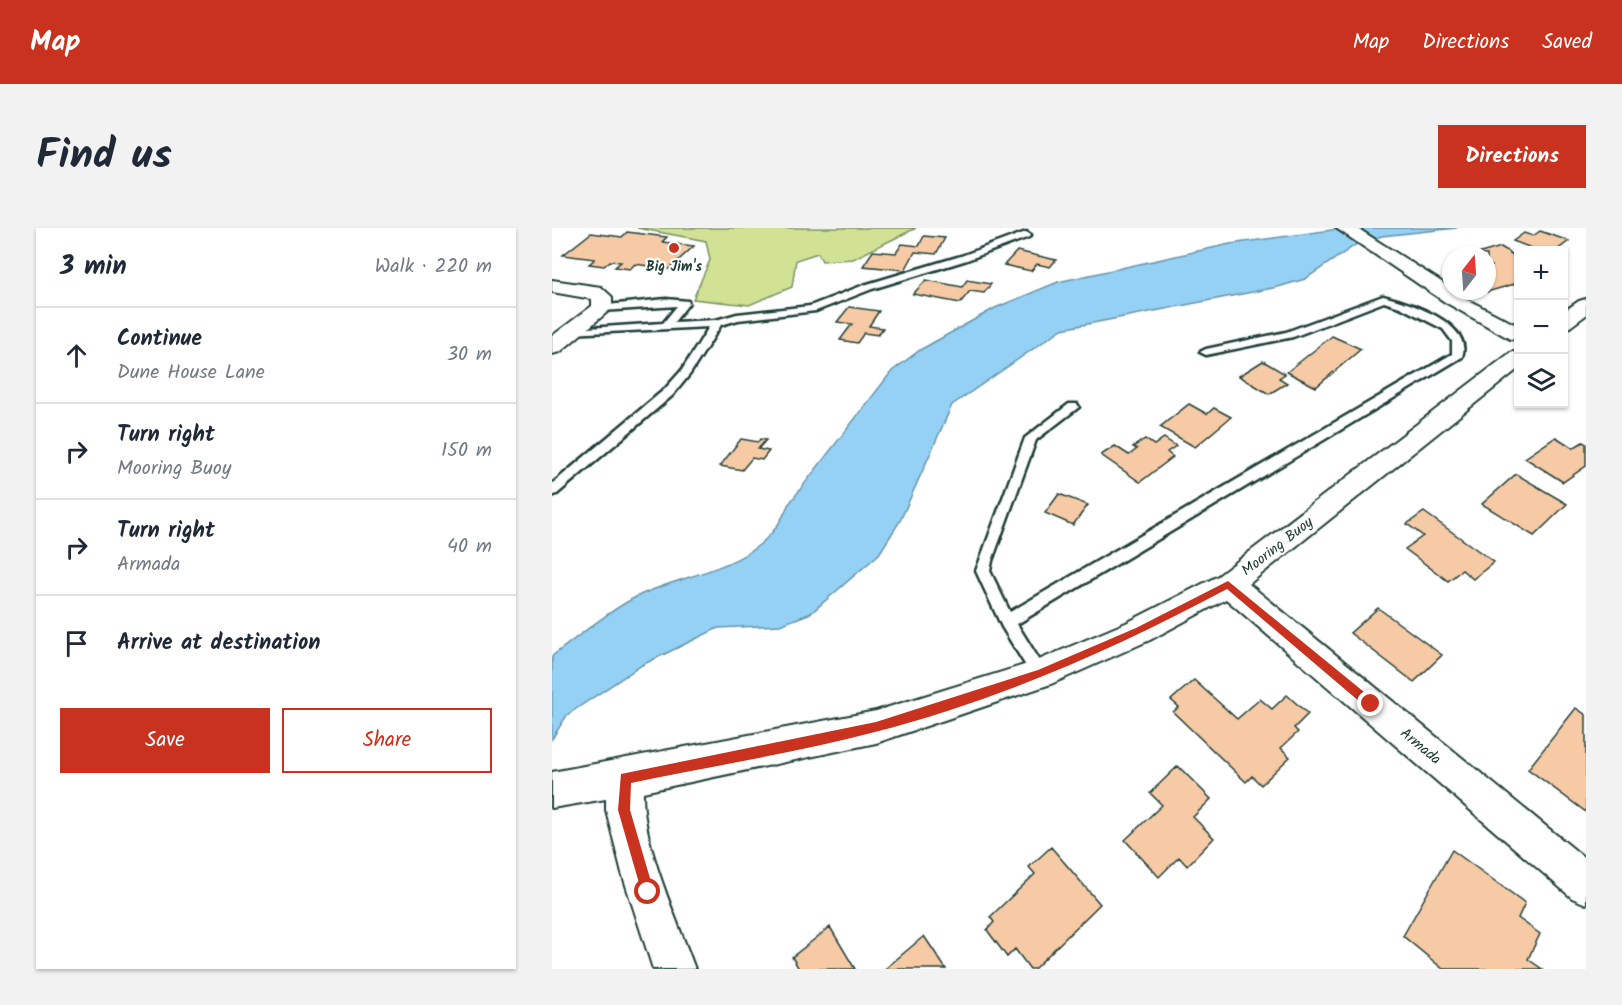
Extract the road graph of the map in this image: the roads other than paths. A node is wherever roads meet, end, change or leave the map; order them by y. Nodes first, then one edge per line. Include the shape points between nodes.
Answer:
1 (1345, 228) edge
2 (1026, 236) dead end
3 (552, 286) edge
4 (1586, 305) edge
5 (602, 308) junction
6 (1568, 319) edge
7 (717, 323) junction
8 (666, 326) junction
9 (573, 332) junction
10 (1514, 332) edge
11 (552, 347) edge
12 (1206, 352) dead end
13 (1514, 361) edge
14 (1072, 407) dead end
15 (552, 491) edge
16 (1228, 584) junction
17 (1007, 622) junction
18 (1040, 674) junction
19 (625, 778) junction
20 (552, 790) edge
21 (1586, 884) edge
22 (674, 969) edge

1 - 10 street via 1452,298
2 - 7 lane via 812,309 737,317
3 - 5 street via 594,291 602,297
4 - 6 street
5 - 8 lane via 684,303
5 - 9 street
7 - 8 lane
7 - 15 lane via 669,392
8 - 9 lane
9 - 11 street
12 - 17 lane via 1289,335 1383,299 1447,327 1457,341 1458,355
13 - 16 street, Mooring Buoy
14 - 17 lane via 1031,438 985,561 983,571
16 - 18 street, Mooring Buoy via 1139,631
16 - 21 street, Armada
17 - 18 lane
18 - 19 street, Mooring Buoy via 876,727
19 - 20 street, Mooring Buoy
19 - 22 street via 624,810

